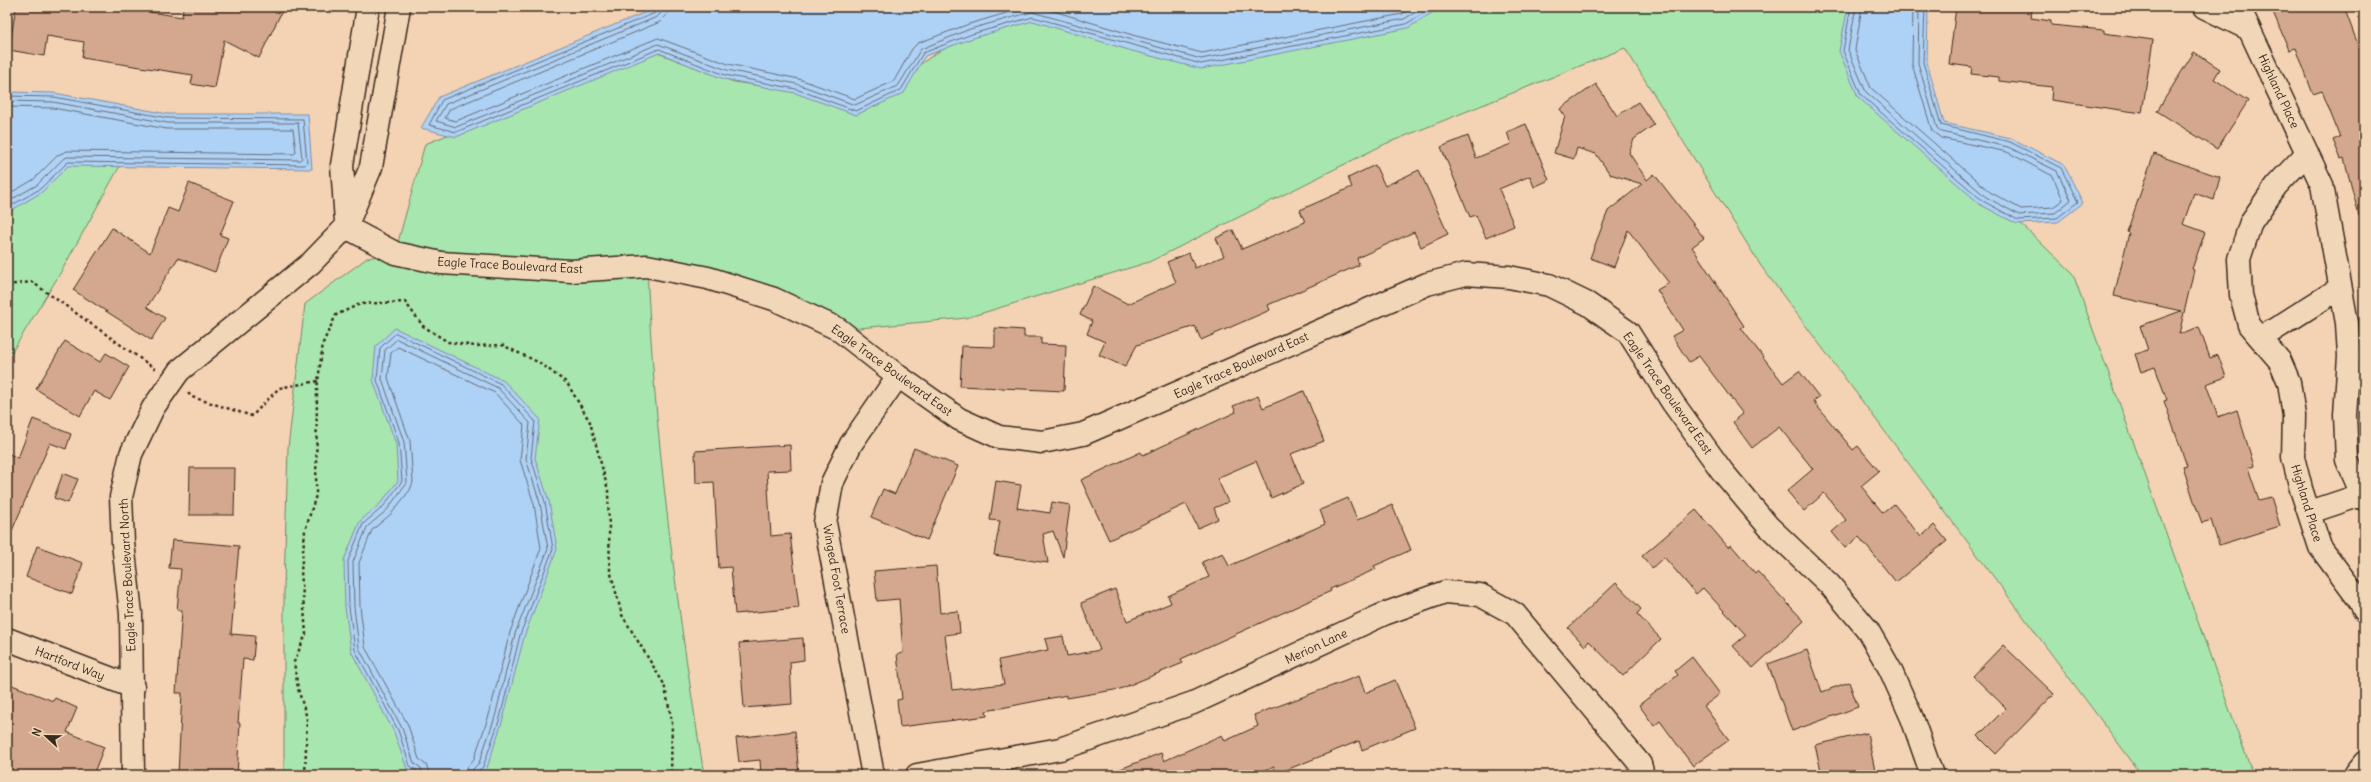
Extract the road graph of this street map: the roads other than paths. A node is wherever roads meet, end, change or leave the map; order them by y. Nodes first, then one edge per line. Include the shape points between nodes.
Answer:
1 (368, 7) edge
2 (399, 7) edge
3 (2204, 7) edge
4 (2239, 7) edge
5 (2249, 29) junction
6 (2307, 154) junction
7 (346, 227) junction
8 (2340, 288) junction
9 (2261, 338) junction
10 (898, 376) junction
11 (2363, 497) edge
12 (2310, 512) junction
13 (2364, 610) edge
14 (7, 639) edge
15 (133, 686) junction
16 (133, 775) edge
17 (873, 775) edge
18 (917, 775) edge
19 (1643, 775) edge
20 (1932, 775) edge

1 - 7 street via 342,165
2 - 7 street, Eagle Trace Boulevard North via 371,167
3 - 5 street
4 - 5 street, Highland Place
5 - 6 street, Highland Place
6 - 8 street, Highland Place via 2322,185
6 - 9 street, Highland Place via 2276,186 2251,222 2239,259 2242,295 2249,325
7 - 10 street, Eagle Trace Boulevard East via 395,253 441,263 571,271 647,266 708,278 774,299 838,329
7 - 15 street, Eagle Trace Boulevard North via 310,263 179,371 153,408 131,454 122,497 123,543 131,614
8 - 9 street
8 - 11 street, Highland Place via 2347,323 2349,356 2345,415 2347,460
9 - 12 street, Highland Place via 2280,360 2289,382 2294,416 2294,457 2301,489
10 - 17 street, Winged Foot Terrace via 851,444 832,482 825,523
10 - 20 street, Eagle Trace Boulevard East via 959,419 1000,437 1042,442 1083,434 1427,284 1466,274 1509,277 1549,285 1588,304 1628,332 1673,403 1722,471 1768,526 1830,584 1867,629 1890,669 1912,718
11 - 12 street
12 - 13 street, Highland Place via 2320,547
14 - 15 street, Hartford Way
15 - 16 street, Eagle Trace Boulevard North
18 - 19 street, Merion Lane via 1060,750 1193,703 1384,614 1445,592 1480,595 1515,614 1640,764

